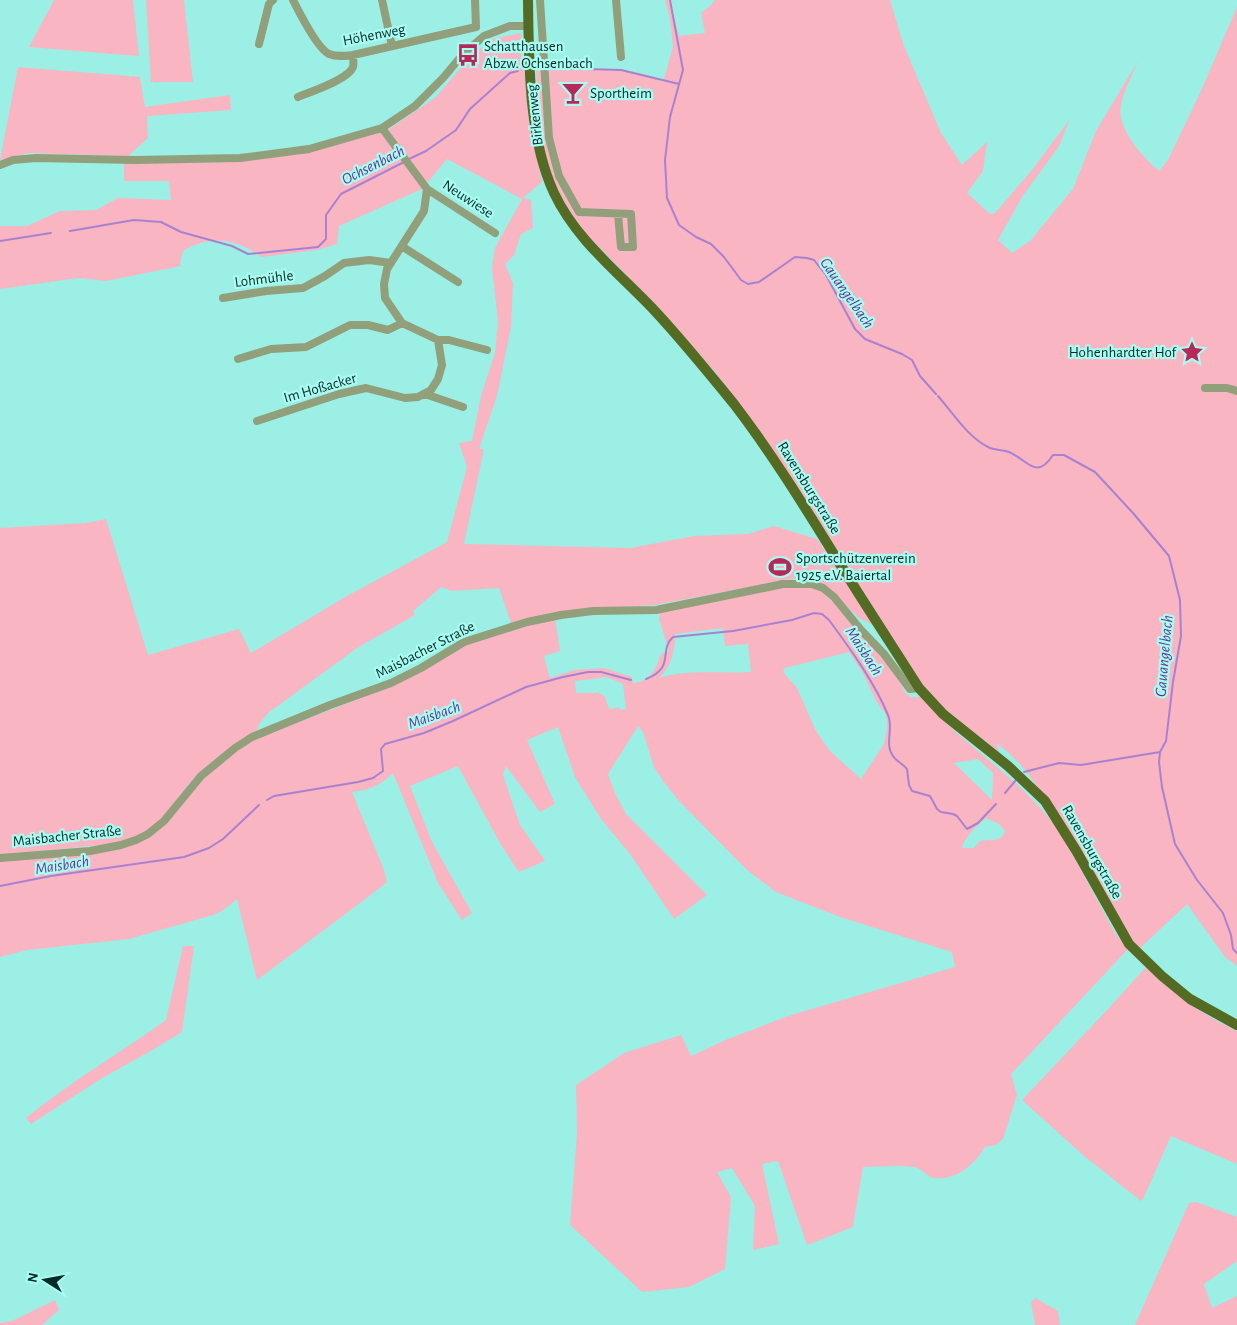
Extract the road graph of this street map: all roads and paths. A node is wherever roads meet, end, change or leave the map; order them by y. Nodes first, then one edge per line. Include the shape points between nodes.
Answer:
1 (273, 0) edge
2 (293, 0) edge
3 (382, 0) edge
4 (475, 0) edge
5 (528, 0) edge
6 (540, 0) edge
7 (616, 0) edge
8 (528, 26) junction
9 (476, 27) junction
10 (484, 36) junction
11 (259, 44) dead end
12 (392, 46) junction
13 (353, 55) junction
14 (621, 56) dead end
15 (298, 97) dead end
16 (382, 128) junction
17 (0, 165) edge
18 (427, 189) junction
19 (618, 214) dead end
20 (494, 233) dead end
21 (402, 247) junction
22 (391, 262) junction
23 (458, 282) dead end
24 (223, 298) dead end
25 (402, 323) junction
26 (438, 340) junction
27 (487, 350) dead end
28 (238, 359) dead end
29 (1204, 388) dead end
30 (1237, 391) edge
31 (425, 394) junction
32 (462, 407) dead end
33 (257, 421) dead end
34 (919, 688) junction
35 (0, 858) edge
36 (1237, 1025) edge

1 - 11 street via 269,4
2 - 13 street, Höhenweg via 326,53 340,57
3 - 12 street
4 - 9 street
5 - 8 main road
6 - 19 street, Birkenweg via 549,138 559,176 579,212
7 - 14 street
8 - 10 street via 510,26
8 - 34 main road, Ravensburgstraße via 539,150 554,192 570,221 656,312 761,440
9 - 10 street
9 - 12 street, Höhenweg
10 - 16 street via 415,106
12 - 13 street, Höhenweg
13 - 15 street via 353,66 342,78
16 - 17 street via 309,148 240,158 36,158
16 - 18 street
18 - 20 street, Neuwiese
18 - 21 street via 424,211
21 - 22 street
21 - 23 street
22 - 24 street, Lohmühle via 344,263 303,288
22 - 25 street via 384,284 385,298
25 - 26 street
25 - 28 street via 388,330 350,325 306,347 271,349
26 - 27 street
26 - 31 street via 442,365 438,379
29 - 30 street
31 - 32 street
31 - 33 street, Im Hoßacker via 405,398 366,388
34 - 35 street, Maisbacher Straße via 910,688 834,596 812,584 782,584 656,610 561,615 464,642 397,681 252,737 201,776 164,821 136,840 90,851
34 - 36 main road, Ravensburgstraße via 943,714 1008,766 1045,801 1129,944 1190,999

